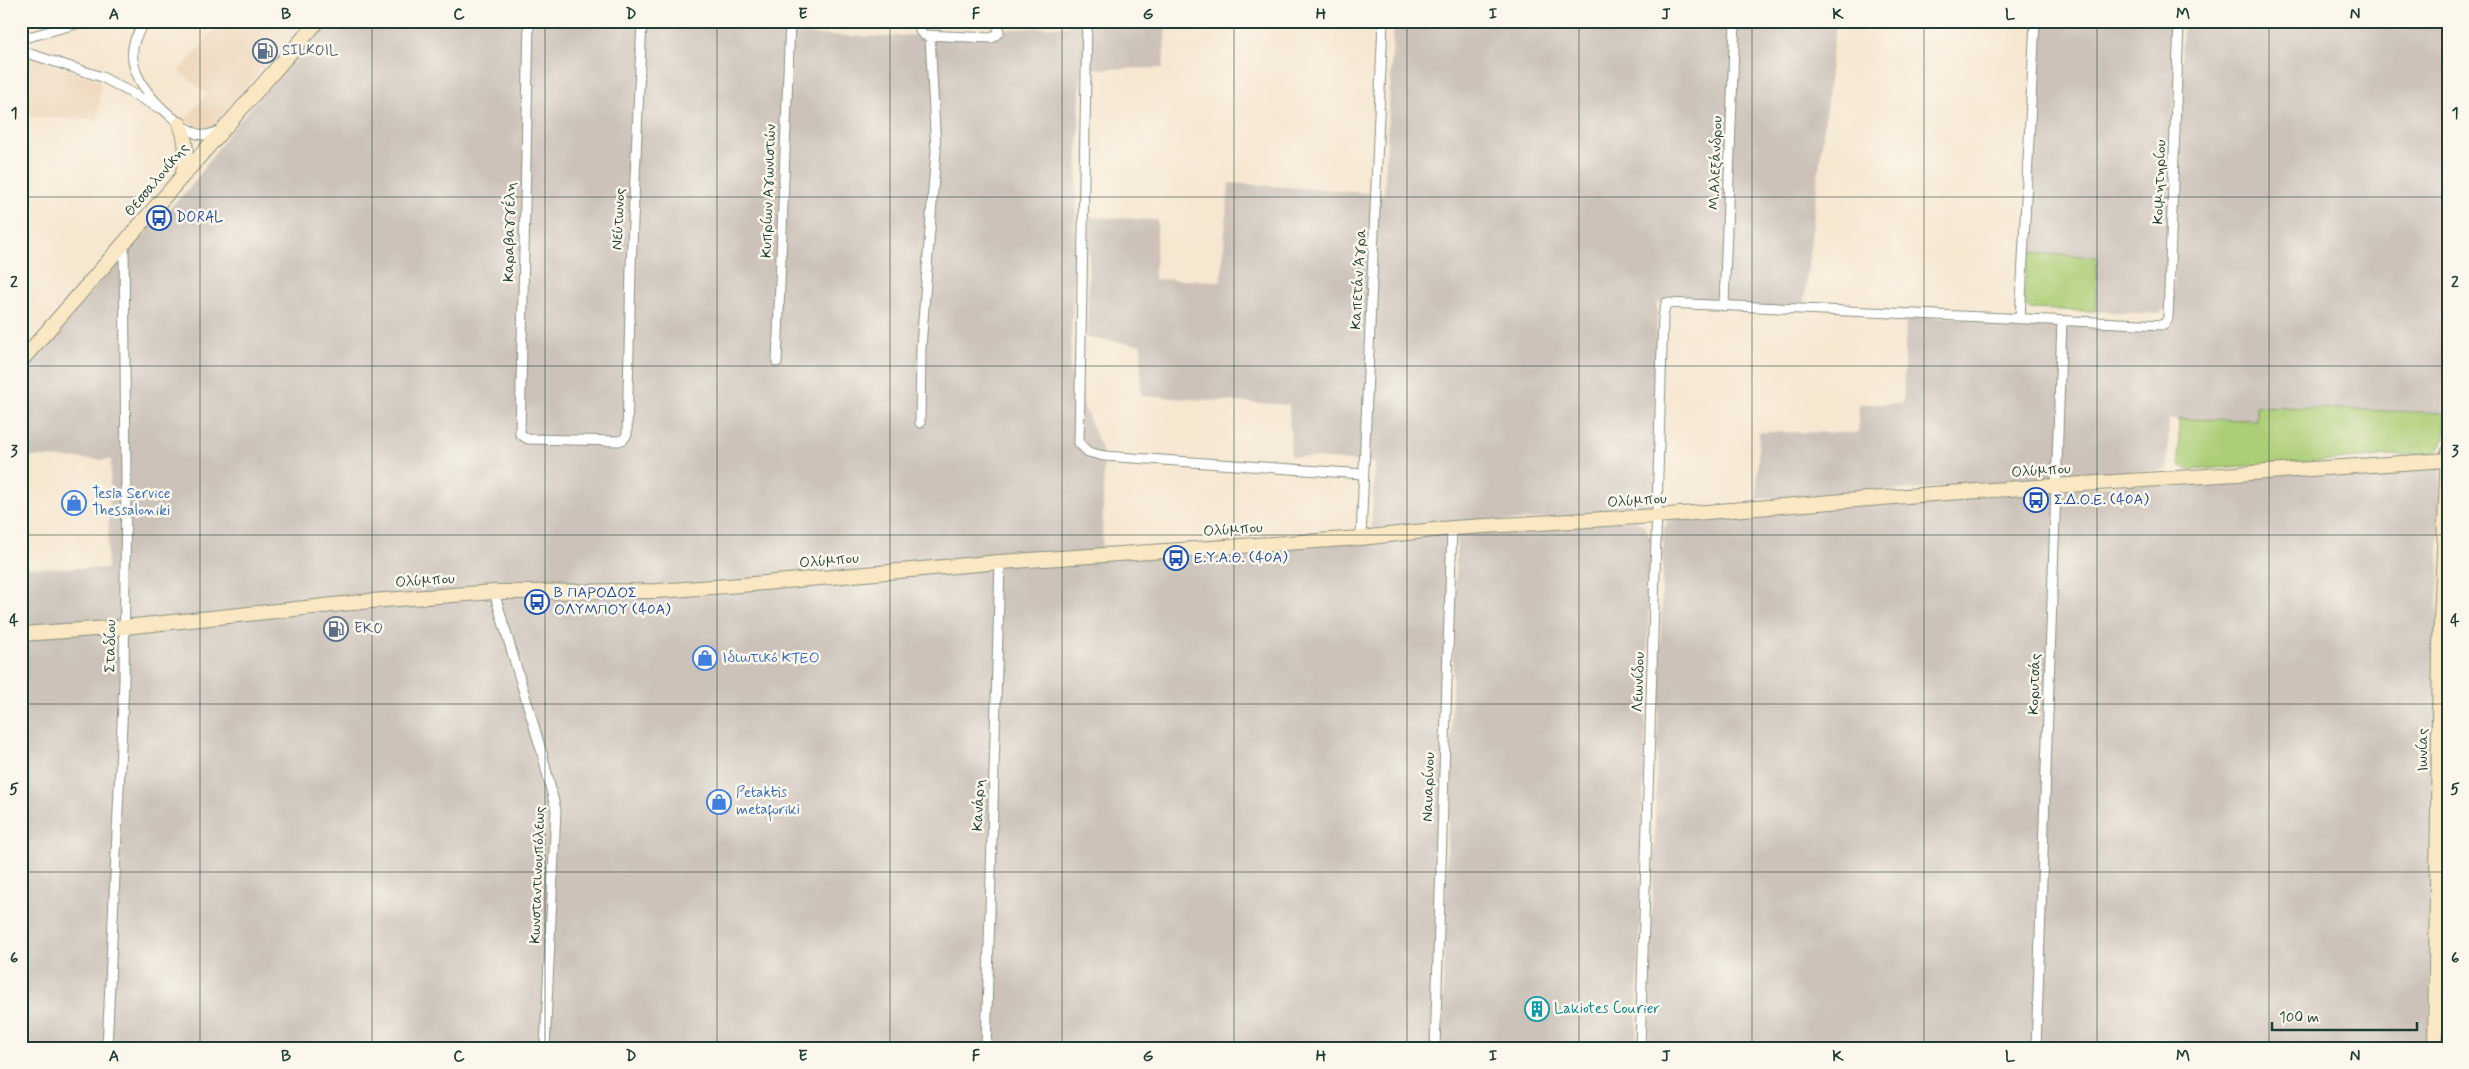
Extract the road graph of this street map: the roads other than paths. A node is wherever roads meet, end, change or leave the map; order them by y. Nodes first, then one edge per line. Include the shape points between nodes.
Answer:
1 (87, 21) edge
2 (147, 21) edge
3 (318, 21) edge
4 (529, 21) edge
5 (642, 21) edge
6 (790, 21) edge
7 (920, 21) edge
8 (998, 21) edge
9 (1087, 21) edge
10 (1384, 21) edge
11 (1735, 21) edge
12 (2035, 21) edge
13 (2179, 21) edge
14 (930, 35) junction
15 (21, 39) edge
16 (21, 51) edge
17 (165, 111) junction
18 (180, 124) junction
19 (221, 130) junction
20 (182, 176) junction
21 (124, 244) junction
22 (1724, 306) junction
23 (2020, 319) junction
24 (2062, 321) junction
25 (21, 361) edge
26 (776, 362) dead end
27 (920, 423) dead end
28 (528, 439) joint
29 (2448, 454) edge
30 (2448, 460) edge
31 (1363, 474) junction
32 (2055, 486) junction
33 (1656, 516) junction
34 (1452, 528) junction
35 (1361, 538) junction
36 (1000, 562) junction
37 (494, 592) junction
38 (125, 628) junction
39 (21, 634) edge
40 (107, 1048) edge
41 (545, 1048) edge
42 (986, 1048) edge
43 (1435, 1048) edge
44 (1640, 1048) edge
45 (2036, 1048) edge
46 (2435, 1048) edge

1 - 15 street
2 - 17 street via 134,44 134,66 142,86
3 - 19 street, Θεσσαλονίκης
4 - 28 street, Καραβαγγέλη via 520,431 521,436
5 - 28 street, Νεύτωνος via 626,437 622,441
6 - 26 street, Κυπρίων Αγωνιστών
7 - 14 street via 922,33
8 - 14 street via 999,32 992,38
9 - 31 street via 1078,436 1083,448 1104,456
10 - 31 street, Καπετάν Άγρα
11 - 22 street, Μ.Αλεξάνδρου
12 - 23 street
13 - 24 street, Κοιμητηρίου via 2168,318 2164,325
14 - 27 street via 936,151 921,347
16 - 17 street via 102,77
17 - 18 street
18 - 19 street via 201,135
18 - 20 street via 187,156
19 - 20 street, Θεσσαλονίκης
20 - 21 street, Θεσσαλονίκης
21 - 25 street, Θεσσαλονίκης
21 - 38 street, Σταδίου
22 - 23 street
22 - 33 street, Λεωνίδου via 1666,303
23 - 24 street
24 - 32 street, Κορυτσάς
29 - 30 street, Ιωνίας
30 - 32 street, Ολύμπου
30 - 46 street, Ιωνίας via 2440,644
31 - 35 street, Καπετάν Άγρα
32 - 33 street, Ολύμπου
32 - 45 street, Κορυτσάς
33 - 34 street, Ολύμπου
33 - 44 street, Λεωνίδου
34 - 35 street, Ολύμπου
34 - 43 street, Ναυαρίνου
35 - 36 street, Ολύμπου
36 - 37 street, Ολύμπου via 657,591
36 - 42 street, Κανάρη
37 - 38 street, Ολύμπου via 302,607
37 - 41 street, Κωνσταντινουπόλεως via 556,810
38 - 39 street, Ολύμπου
38 - 40 street, Σταδίου

